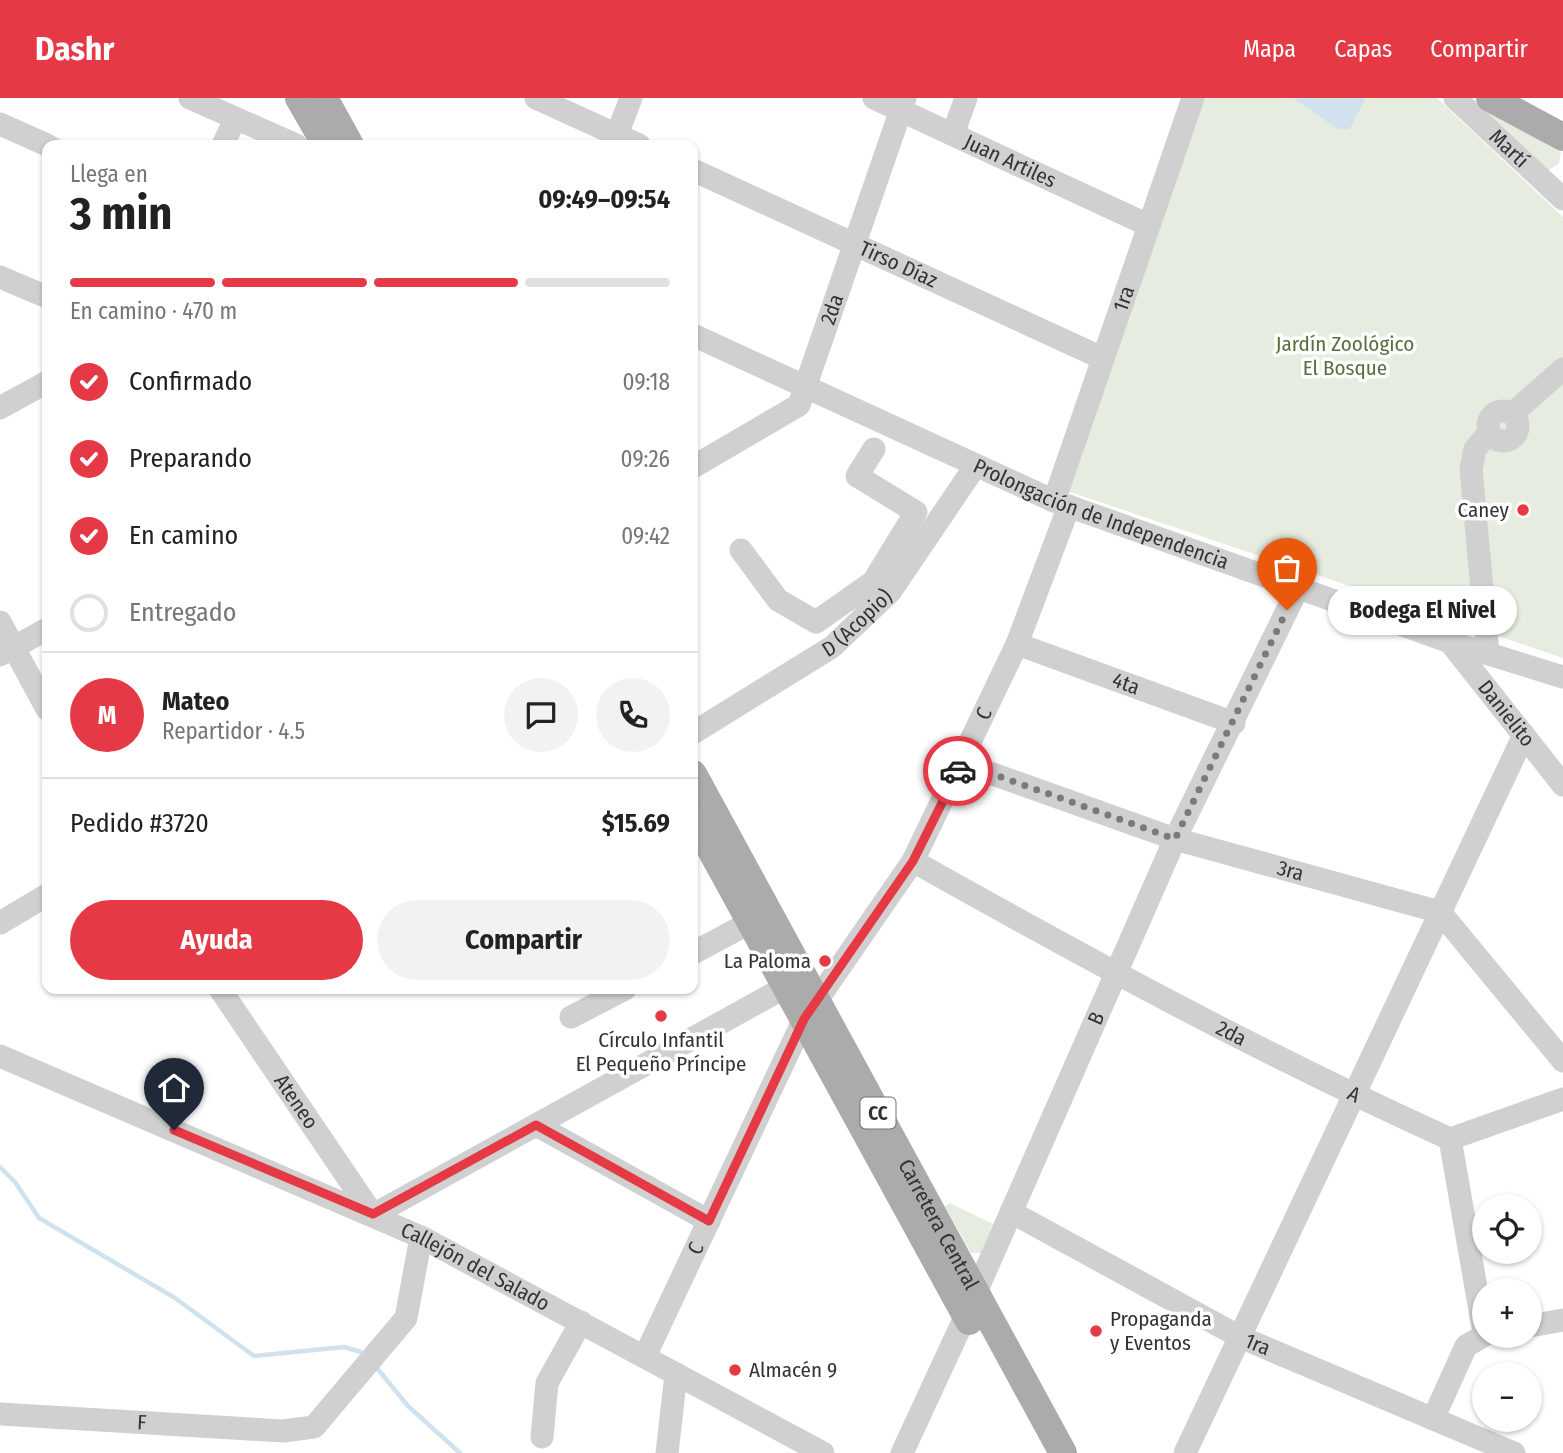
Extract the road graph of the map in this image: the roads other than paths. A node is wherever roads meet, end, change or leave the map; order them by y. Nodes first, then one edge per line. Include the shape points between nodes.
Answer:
1 (190, 98) edge
2 (536, 98) edge
3 (631, 98) edge
4 (874, 98) edge
5 (966, 98) edge
6 (1193, 98) edge
7 (1455, 98) edge
8 (1490, 98) edge
9 (1527, 98) edge
10 (315, 104) edge
11 (902, 104) edge
12 (1563, 118) edge
13 (235, 119) junction
14 (0, 124) edge
15 (953, 134) junction
16 (1563, 137) edge
17 (225, 140) edge
18 (285, 140) edge
19 (288, 140) edge
20 (325, 140) edge
21 (346, 140) edge
22 (615, 140) edge
23 (42, 143) edge
24 (698, 172) edge
25 (1563, 199) edge
26 (1147, 225) junction
27 (855, 244) junction
28 (0, 276) edge
29 (42, 296) edge
30 (698, 337) edge
31 (1102, 359) junction
32 (1563, 369) edge
33 (42, 385) edge
34 (806, 387) junction
35 (0, 408) edge
36 (874, 449) dead end
37 (698, 464) edge
38 (976, 465) junction
39 (1062, 504) junction
40 (916, 512) junction
41 (944, 512) junction
42 (741, 550) dead end
43 (1298, 588) junction
44 (0, 622) edge
45 (42, 632) edge
46 (1450, 642) junction
47 (1017, 644) junction
48 (7, 651) edge
49 (1488, 654) junction
50 (1563, 677) edge
51 (42, 702) edge
52 (1234, 723) junction
53 (698, 730) edge
54 (1524, 735) junction
55 (962, 763) junction
56 (1563, 785) edge
57 (700, 821) edge
58 (1175, 839) junction
59 (913, 861) junction
60 (42, 898) edge
61 (1440, 912) junction
62 (751, 922) junction
63 (0, 923) edge
64 (698, 950) edge
65 (1117, 975) junction
66 (223, 994) edge
67 (615, 994) edge
68 (803, 996) junction
69 (571, 1017) dead end
70 (0, 1056) edge
71 (1563, 1061) edge
72 (1354, 1095) junction
73 (1563, 1099) edge
74 (536, 1125) junction
75 (1450, 1139) junction
76 (1011, 1212) junction
77 (373, 1214) junction
78 (709, 1221) junction
79 (421, 1237) junction
80 (1474, 1278) edge
81 (971, 1304) junction
82 (1563, 1320) edge
83 (581, 1322) junction
84 (1542, 1324) edge
85 (1240, 1337) junction
86 (1472, 1342) edge
87 (645, 1356) junction
88 (676, 1374) junction
89 (0, 1414) edge
90 (1433, 1419) junction
91 (542, 1437) dead end
92 (1509, 1452) edge
93 (667, 1453) edge
94 (823, 1453) edge
95 (902, 1453) edge
96 (1042, 1453) edge
97 (1063, 1453) edge
98 (1185, 1453) edge

1 - 13 street
2 - 22 street
3 - 22 street
4 - 11 street, Juan Artiles
5 - 15 street
6 - 26 street, 1ra
7 - 25 street, Martí
8 - 16 main road
9 - 12 main road
10 - 19 street via 301,130
10 - 20 main road
10 - 21 main road
11 - 15 street, Juan Artiles
11 - 27 street, 2da
13 - 17 street
13 - 18 street
14 - 23 street
15 - 26 street, Juan Artiles
24 - 27 street, Tirso Díaz
26 - 31 street, 1ra
27 - 31 street, Tirso Díaz
27 - 34 street, 2da
28 - 29 street
30 - 34 street, Prolongación de Independencia
31 - 39 street, 1ra
32 - 49 street via 1513,414 1493,414 1489,433 1475,449 1471,470
33 - 35 street
34 - 37 street, 2da via 800,405
34 - 38 street, Prolongación de Independencia
36 - 40 street via 858,475
38 - 39 street, Prolongación de Independencia
38 - 41 street, D (Acopio)
39 - 43 street, Prolongación de Independencia
39 - 47 street, C
40 - 41 street via 940,508
40 - 42 street via 873,582 816,622 778,600
41 - 53 street, D (Acopio) via 890,592 832,648
43 - 46 street, Prolongación de Independencia
43 - 52 street, B
44 - 48 street
45 - 48 street
46 - 49 street, Prolongación de Independencia
46 - 54 street, Danielito
47 - 52 street, 4ta
47 - 55 street, C
48 - 51 street
49 - 50 street, Prolongación de Independencia
52 - 58 street, B
54 - 56 street, Danielito
54 - 61 street, A
55 - 58 street, 3ra
55 - 59 street, C
57 - 62 main road, Carretera Central / CC
57 - 68 main road, Carretera Central / CC
58 - 61 street, 3ra
58 - 65 street, B
59 - 65 street, 2da
59 - 68 street, C
60 - 63 street
61 - 71 street
61 - 72 street, A
62 - 64 street
62 - 68 main road, Carretera Central / CC
65 - 72 street, 2da
65 - 76 street, B
66 - 77 street, Ateneo
67 - 69 street
68 - 74 street
68 - 78 street, C
68 - 81 main road, Carretera Central / CC
70 - 77 street, Callejón del Salado
72 - 75 street, 2da
72 - 85 street, A
73 - 75 street
74 - 77 street
74 - 78 street
75 - 80 street
76 - 81 street, B
76 - 85 street, 1ra
77 - 79 street, Callejón del Salado
78 - 87 street, C
79 - 83 street, Callejón del Salado
79 - 89 street, F via 405,1318 314,1427 282,1431
81 - 95 street, B
81 - 96 main road, Carretera Central / CC
81 - 97 main road, Carretera Central / CC
82 - 84 street
83 - 87 street, Callejón del Salado
83 - 91 street via 547,1383
85 - 90 street, 1ra
85 - 98 street, A
86 - 90 street via 1466,1346
87 - 88 street, Callejón del Salado
88 - 93 street
88 - 94 street, Callejón del Salado
90 - 92 street, 1ra

